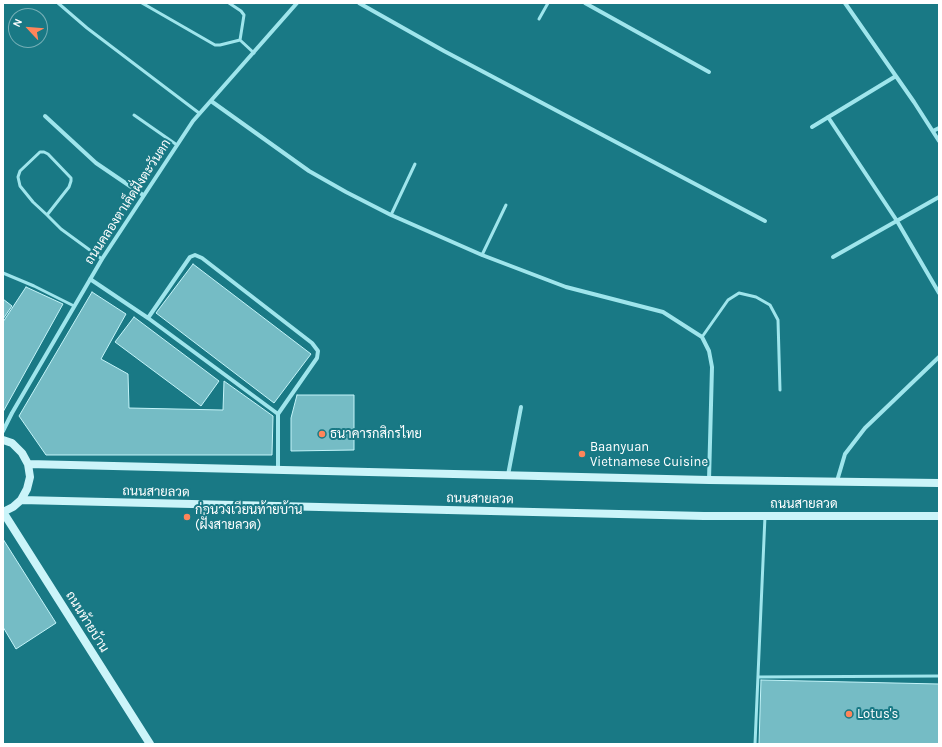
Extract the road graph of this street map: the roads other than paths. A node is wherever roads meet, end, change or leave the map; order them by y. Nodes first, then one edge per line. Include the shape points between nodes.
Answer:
1 (58, 3) edge
2 (142, 3) edge
3 (228, 3) edge
4 (297, 3) edge
5 (359, 3) edge
6 (548, 3) edge
7 (585, 3) edge
8 (845, 3) edge
9 (539, 19) dead end
10 (240, 40) junction
11 (254, 53) junction
12 (709, 72) dead end
13 (896, 76) junction
14 (211, 101) junction
15 (199, 113) junction
16 (134, 115) dead end
17 (45, 116) dead end
18 (828, 117) junction
19 (812, 128) dead end
20 (939, 128) edge
21 (933, 131) junction
22 (939, 141) edge
23 (176, 145) junction
24 (415, 164) dead end
25 (143, 195) junction
26 (939, 197) edge
27 (506, 205) dead end
28 (47, 215) junction
29 (391, 215) junction
30 (765, 221) dead end
31 (897, 221) junction
32 (482, 255) junction
33 (833, 257) dead end
34 (102, 259) junction
35 (3, 273) edge
36 (90, 279) junction
37 (939, 293) edge
38 (74, 306) junction
39 (148, 318) junction
40 (702, 336) junction
41 (939, 357) edge
42 (780, 390) dead end
43 (521, 408) dead end
44 (278, 414) junction
45 (3, 431) edge
46 (3, 440) edge
47 (28, 464) junction
48 (278, 470) junction
49 (508, 475) junction
50 (709, 480) junction
51 (837, 481) junction
52 (939, 482) edge
53 (21, 500) junction
54 (3, 512) edge
55 (765, 516) junction
56 (939, 516) edge
57 (939, 676) edge
58 (758, 678) junction
59 (150, 744) edge
60 (755, 744) edge

1 - 15 lane
2 - 10 lane via 215,45
3 - 10 lane via 244,15
4 - 11 street, ถนนคลองตาเค็ดฝั่งตะวันตก
5 - 30 street via 444,51
6 - 9 lane
7 - 12 street
8 - 13 street
10 - 11 lane
11 - 14 street, ถนนคลองตาเค็ดฝั่งตะวันตก
13 - 18 street
13 - 21 street
14 - 15 street, ถนนคลองตาเค็ดฝั่งตะวันตก
14 - 29 street via 309,171
15 - 23 street, ถนนคลองตาเค็ดฝั่งตะวันตก
16 - 23 lane
17 - 25 street via 96,163
18 - 19 street
18 - 31 street
20 - 21 street
21 - 22 street
23 - 25 street, ถนนคลองตาเค็ดฝั่งตะวันตก
24 - 29 lane
25 - 34 street, ถนนคลองตาเค็ดฝั่งตะวันตก
26 - 31 street
27 - 32 lane
28 - 28 lane via 69,187 71,178 48,154 40,152 20,171 18,177 20,186
28 - 34 lane via 61,229
29 - 32 street
31 - 33 street
31 - 37 street
32 - 40 street via 566,287 663,312
34 - 36 street, ถนนคลองตาเค็ดฝั่งตะวันตก
35 - 38 lane
36 - 38 street, ถนนคลองตาเค็ดฝั่งตะวันตก
36 - 39 street
38 - 45 street, ถนนคลองตาเค็ดฝั่งตะวันตก
39 - 44 street
39 - 44 street via 190,257 196,255 202,258 312,343 318,351 317,358
40 - 42 lane via 728,300 739,293 756,297 770,305 778,320
40 - 50 street via 709,351 712,367
41 - 51 street via 866,428 845,454
43 - 49 street
44 - 48 street
46 - 47 main road via 22,453
47 - 48 main road, ถนนสายลวด
47 - 53 main road via 30,477
48 - 49 main road, ถนนสายลวด
49 - 50 main road, ถนนสายลวด
50 - 51 main road, ถนนสายลวด
51 - 52 main road, ถนนสายลวด
53 - 54 main road
53 - 55 main road, ถนนสายลวด
54 - 59 main road, ถนนท้ายบ้าน
55 - 56 main road, ถนนสายลวด
55 - 58 lane
57 - 58 lane
58 - 60 lane

